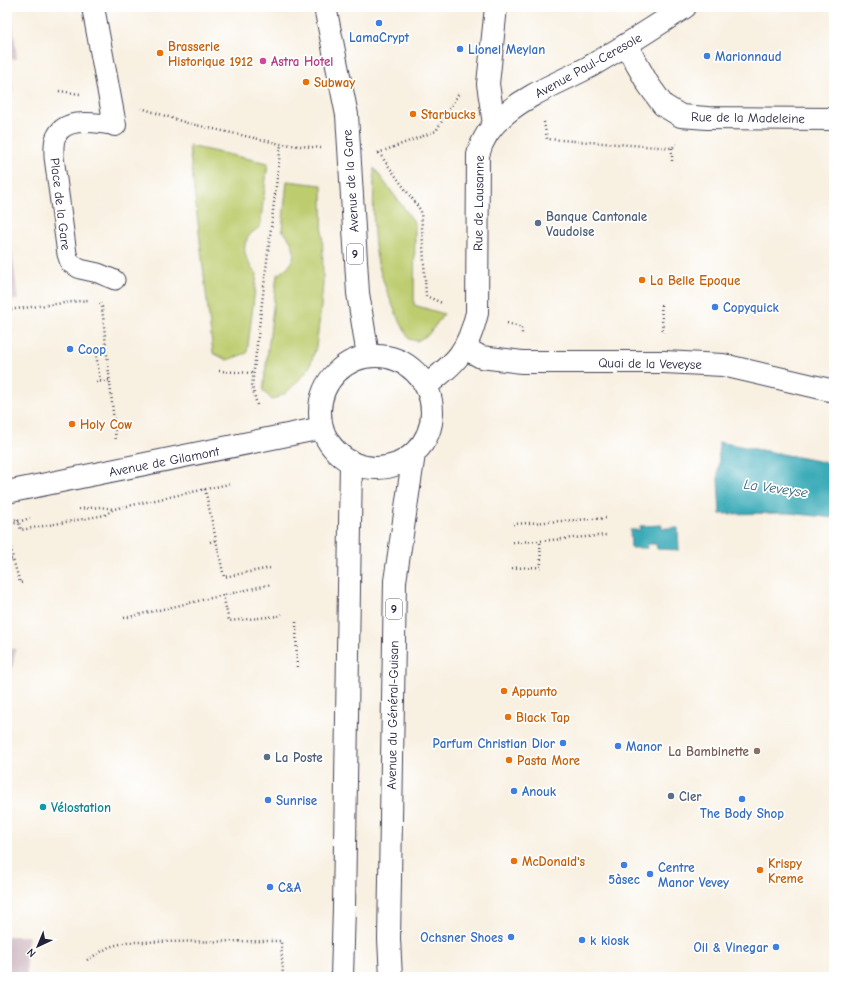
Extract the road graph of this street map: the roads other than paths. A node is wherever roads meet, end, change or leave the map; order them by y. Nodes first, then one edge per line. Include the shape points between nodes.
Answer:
1 (93, 7) edge
2 (325, 7) edge
3 (496, 7) edge
4 (685, 7) edge
5 (626, 45) junction
6 (834, 119) edge
7 (494, 124) junction
8 (115, 125) joint
9 (115, 280) dead end
10 (465, 348) junction
11 (368, 356) junction
12 (426, 386) junction
13 (834, 391) edge
14 (322, 428) junction
15 (414, 454) junction
16 (351, 462) junction
17 (7, 492) edge
18 (342, 977) edge
19 (391, 977) edge

1 - 8 main road
2 - 11 main road, Avenue de la Gare / 9 via 347,115 358,293
3 - 7 main road via 488,84
4 - 5 main road, Avenue Paul-Ceresole
5 - 6 main road, Rue de la Madeleine via 663,105 681,116
5 - 7 main road, Avenue Paul-Ceresole via 513,108
7 - 10 main road, Rue de Lausanne via 485,137 478,155 477,313
8 - 9 lane, Place de la Gare via 67,125 57,135 54,157 70,263 80,269
10 - 12 main road, Rue de Lausanne via 452,365
10 - 13 main road, Quai de la Veveyse via 481,357 522,362 664,362 723,365
11 - 12 main road via 386,356 402,362 416,372
11 - 14 main road via 353,360 339,369 328,381 319,412
12 - 15 main road via 431,400 430,429
14 - 16 main road via 328,442 338,454
14 - 17 main road, Avenue de Gilamont
15 - 16 main road via 395,466 384,468
15 - 19 main road, Avenue du Général-Guisan / 9 via 395,581 389,939
16 - 18 main road

